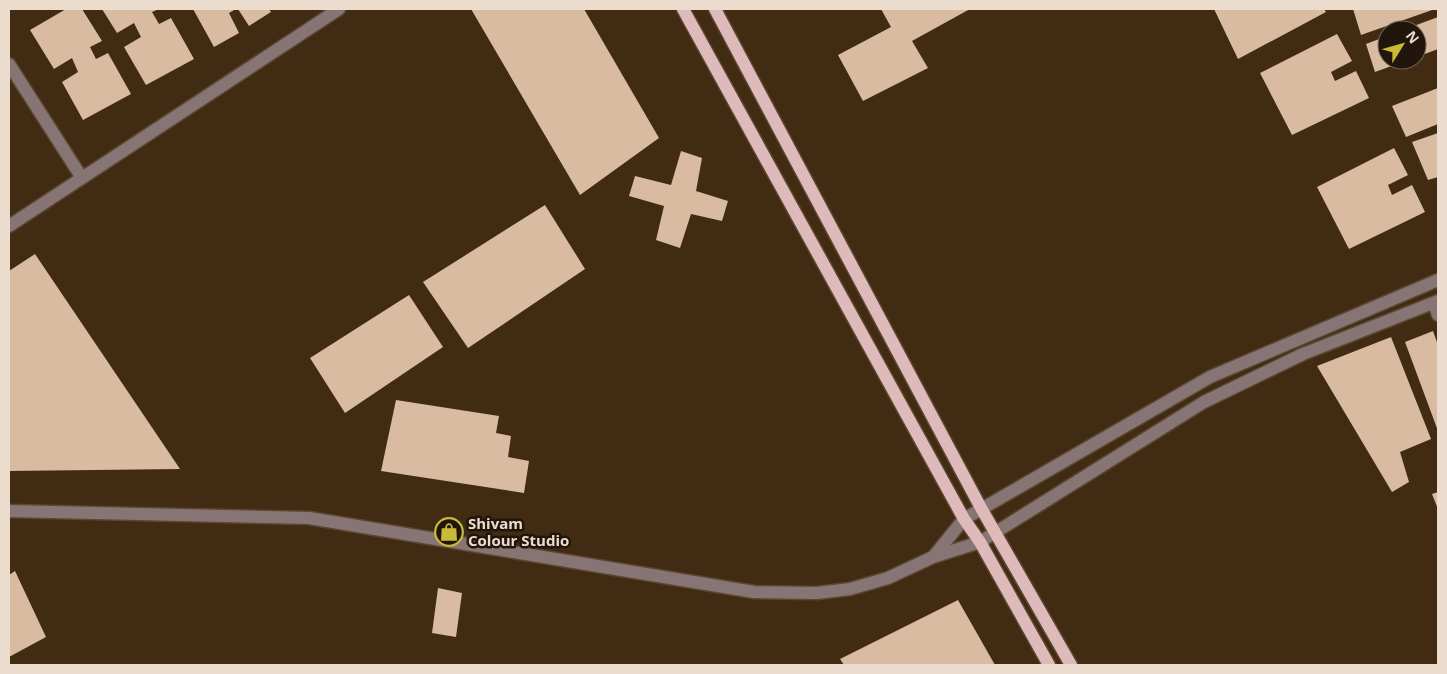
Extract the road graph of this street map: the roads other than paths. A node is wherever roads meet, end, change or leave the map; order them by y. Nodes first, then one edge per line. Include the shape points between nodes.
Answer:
1 (340, 9) edge
2 (684, 9) edge
3 (715, 9) edge
4 (9, 64) edge
5 (82, 178) junction
6 (9, 226) edge
7 (1438, 280) edge
8 (1437, 306) edge
9 (981, 508) junction
10 (9, 511) edge
11 (964, 518) junction
12 (996, 533) junction
13 (980, 542) junction
14 (933, 557) junction
15 (1049, 665) edge
16 (1071, 665) edge

1 - 5 street
2 - 11 main road
3 - 9 main road
4 - 5 street
5 - 6 street
7 - 9 street via 1210,377
8 - 12 street via 1303,354 1204,402
9 - 11 street
9 - 12 main road
10 - 14 street via 309,518 754,592 817,593 850,589 888,578
11 - 13 main road
11 - 14 street
12 - 13 street
12 - 16 main road
13 - 14 street
13 - 15 main road

